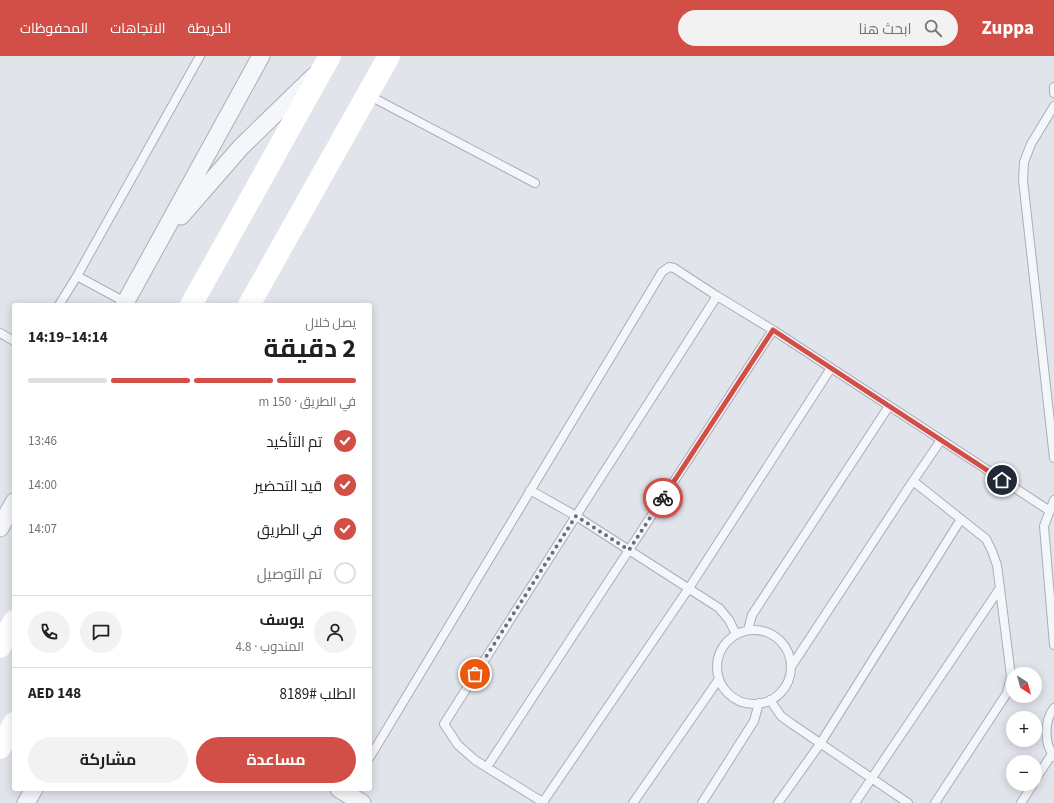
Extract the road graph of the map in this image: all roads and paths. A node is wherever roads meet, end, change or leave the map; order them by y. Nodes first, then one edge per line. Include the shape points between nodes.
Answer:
1 (200, 56) edge
2 (389, 56) edge
3 (258, 57) edge
4 (327, 61) edge
5 (1054, 87) edge
6 (1054, 93) edge
7 (367, 94) junction
8 (1054, 106) edge
9 (535, 183) dead end
10 (158, 242) junction
11 (76, 276) junction
12 (717, 296) junction
13 (59, 303) edge
14 (124, 303) edge
15 (192, 303) edge
16 (250, 303) edge
17 (773, 330) junction
18 (0, 333) edge
19 (12, 340) edge
20 (831, 368) junction
21 (889, 406) junction
22 (941, 440) junction
23 (1054, 458) edge
24 (912, 482) junction
25 (530, 490) junction
26 (1054, 500) edge
27 (12, 506) edge
28 (1050, 511) junction
29 (576, 516) junction
30 (961, 519) junction
31 (0, 528) edge
32 (629, 550) junction
33 (689, 588) junction
34 (1000, 588) junction
35 (12, 625) edge
36 (748, 630) junction
37 (736, 634) junction
38 (1054, 645) edge
39 (0, 646) edge
40 (791, 667) junction
41 (719, 679) junction
42 (770, 700) junction
43 (760, 703) junction
44 (1054, 708) edge
45 (12, 727) edge
46 (820, 744) junction
47 (0, 748) edge
48 (372, 754) edge
49 (1053, 755) edge
50 (487, 767) junction
51 (1042, 770) edge
52 (871, 778) junction
53 (33, 791) edge
54 (1029, 791) edge
55 (26, 803) edge
56 (544, 803) edge
57 (633, 803) edge
58 (702, 803) edge
59 (778, 803) edge
60 (855, 803) edge
61 (908, 803) edge
62 (935, 803) edge
63 (1021, 803) edge

1 - 11 lane
2 - 7 main road
3 - 10 street
4 - 10 street via 241,147
4 - 15 main road
5 - 6 lane
7 - 9 lane
7 - 16 main road
8 - 23 lane via 1031,144 1024,162 1023,180
10 - 14 street
11 - 13 lane
11 - 14 lane
12 - 17 lane
12 - 25 lane via 674,268 669,267 662,272
12 - 29 lane
17 - 20 lane
17 - 32 lane
18 - 19 lane
20 - 21 lane
20 - 33 lane
21 - 22 lane
21 - 36 lane via 752,615
22 - 24 lane
22 - 28 lane
24 - 30 lane
24 - 40 lane
25 - 29 lane
25 - 48 lane
26 - 28 lane
27 - 31 street
28 - 38 lane via 1044,526
29 - 32 lane
29 - 50 lane via 444,724 458,744
30 - 34 lane via 986,539 997,566
30 - 46 lane
32 - 33 lane
32 - 50 lane
33 - 37 lane via 719,608
33 - 56 lane
34 - 52 lane
34 - 62 lane via 1010,676 1007,692
35 - 39 main road
36 - 37 lane
36 - 40 lane via 761,630 773,635 789,654
37 - 41 lane via 725,642 719,654
40 - 42 lane via 782,691
41 - 43 lane via 725,690 735,699 747,703
41 - 57 lane
42 - 43 lane
42 - 46 lane via 781,716
43 - 58 lane via 754,721
44 - 49 lane via 1047,721 1046,732 1047,744
45 - 47 main road
46 - 52 lane
46 - 59 lane
49 - 51 lane
50 - 56 lane
52 - 60 lane
52 - 61 lane
53 - 55 street
54 - 63 lane

